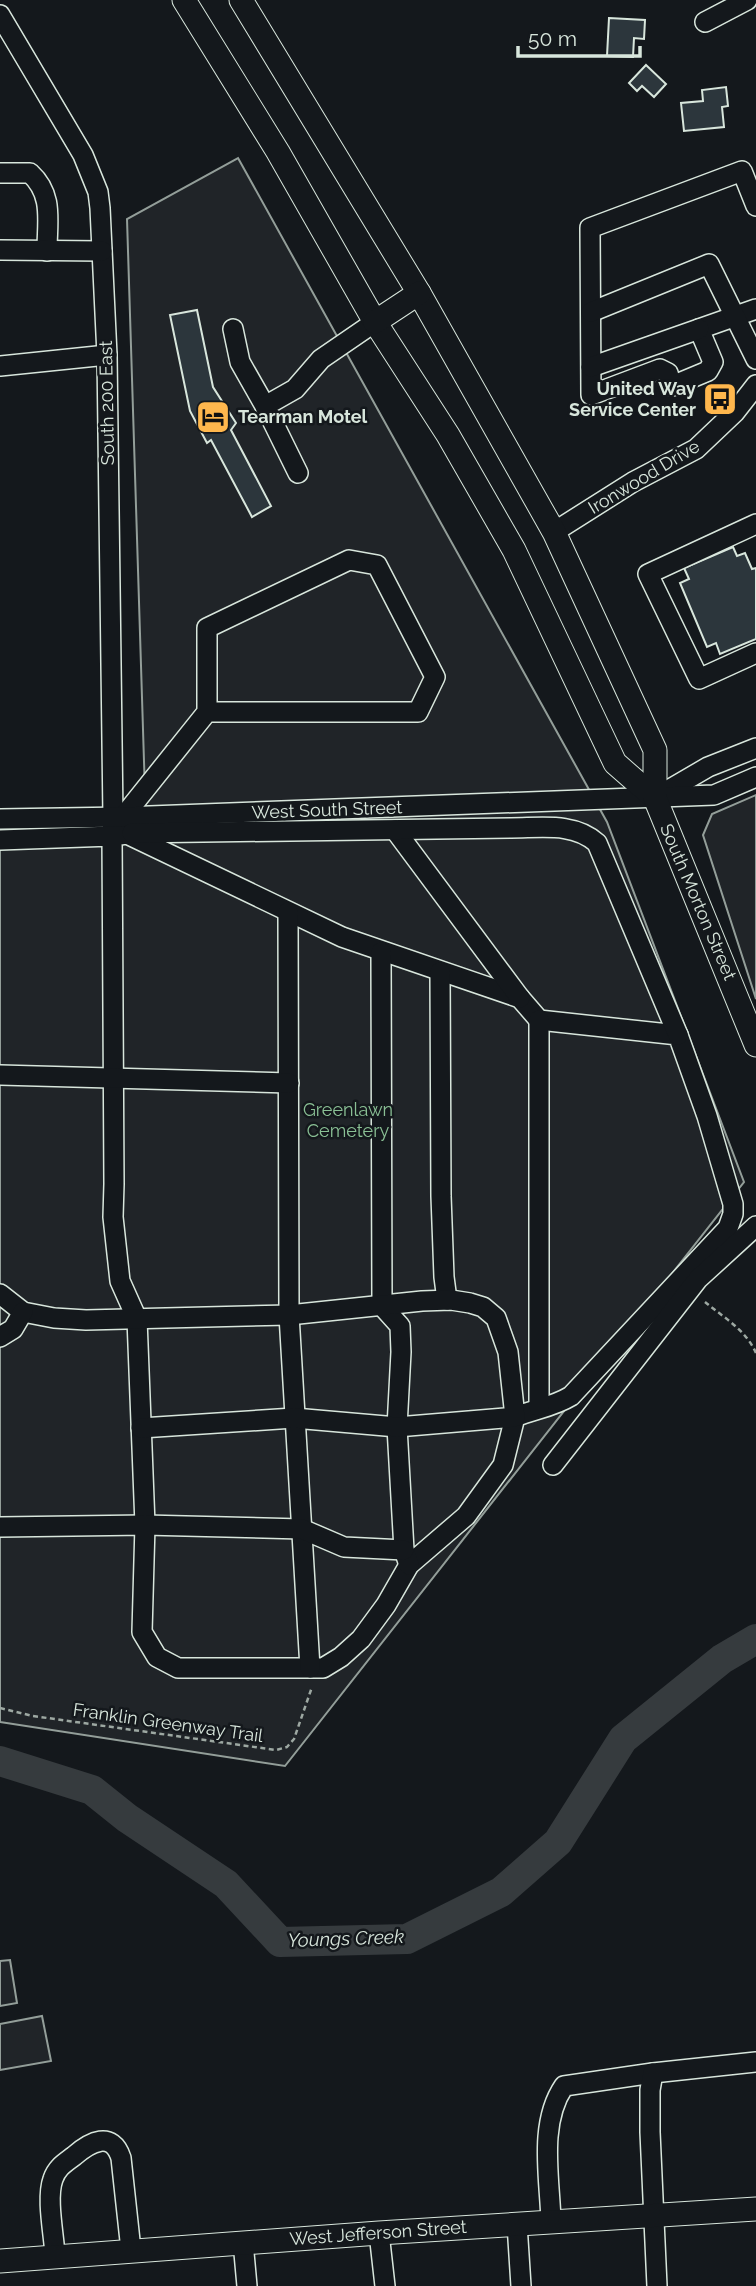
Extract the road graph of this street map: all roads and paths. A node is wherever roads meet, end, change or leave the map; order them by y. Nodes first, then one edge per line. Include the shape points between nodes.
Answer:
1 (184, 0) edge
2 (241, 0) edge
3 (747, 0) edge
4 (0, 15) edge
5 (705, 22) dead end
6 (0, 173) edge
7 (756, 206) edge
8 (0, 250) edge
9 (47, 251) junction
10 (102, 251) junction
11 (419, 293) junction
12 (756, 310) edge
13 (591, 312) junction
14 (735, 317) junction
15 (375, 322) junction
16 (233, 329) dead end
17 (699, 329) junction
18 (107, 355) junction
19 (756, 359) edge
20 (0, 366) edge
21 (591, 367) junction
22 (756, 385) edge
23 (265, 406) junction
24 (298, 473) dead end
25 (756, 524) edge
26 (555, 531) junction
27 (756, 653) edge
28 (207, 712) junction
29 (756, 748) edge
30 (756, 776) edge
31 (655, 798) junction
32 (0, 819) edge
33 (119, 826) junction
34 (395, 830) junction
35 (0, 840) edge
36 (288, 912) junction
37 (381, 952) junction
38 (440, 972) junction
39 (520, 998) junction
40 (539, 1020) junction
41 (678, 1035) junction
42 (756, 1045) edge
43 (0, 1075) edge
44 (113, 1078) junction
45 (289, 1083) junction
46 (756, 1226) edge
47 (690, 1290) junction
48 (0, 1294) edge
49 (447, 1300) junction
50 (382, 1306) junction
51 (23, 1312) junction
52 (289, 1315) junction
53 (137, 1319) junction
54 (0, 1337) edge
55 (756, 1353) edge
56 (539, 1407) junction
57 (514, 1417) junction
58 (294, 1418) junction
59 (397, 1427) junction
60 (141, 1428) junction
61 (553, 1465) dead end
62 (145, 1525) junction
63 (0, 1527) edge
64 (302, 1529) junction
65 (406, 1557) junction
66 (316, 1668) junction
67 (0, 1708) edge
68 (756, 2062) edge
69 (653, 2073) junction
70 (756, 2209) edge
71 (653, 2215) junction
72 (551, 2222) junction
73 (517, 2224) junction
74 (379, 2233) junction
75 (243, 2242) junction
76 (131, 2250) junction
77 (55, 2256) junction
78 (0, 2261) edge
79 (247, 2286) edge
80 (385, 2286) edge
81 (521, 2286) edge
82 (657, 2286) edge

1 - 15 main road
2 - 11 main road
3 - 5 street
4 - 10 street, South 200 East via 83,155 98,192
6 - 9 street via 30,173 41,183 47,198
7 - 13 street via 742,172 590,228
8 - 9 street
9 - 10 street
10 - 18 street, South 200 East
11 - 15 main road
11 - 26 main road
12 - 14 street
13 - 14 street via 709,264
13 - 21 street
14 - 17 street
14 - 19 street
15 - 23 street via 321,359 295,389
15 - 31 main road via 448,435 514,550 615,763
16 - 23 street via 240,362
17 - 21 street
17 - 21 street via 713,362 708,371 672,386 668,373 660,369 591,395
18 - 20 street
18 - 33 street, South 200 East
22 - 26 street, Ironwood Drive via 696,449
23 - 24 street
25 - 27 street via 648,574 699,679
26 - 31 main road via 655,750
28 - 28 street via 418,712 435,677 377,565 349,560 207,628
28 - 33 street
29 - 31 street via 708,767
30 - 31 street, West South Street via 714,795
31 - 33 street, West South Street
31 - 42 main road, South Morton Street
32 - 33 street, West South Street
33 - 34 street
33 - 35 street
33 - 36 street
33 - 44 street, South 200 East
34 - 39 street
34 - 41 street via 563,828 585,833 597,843
36 - 37 street
36 - 45 street
37 - 38 street
37 - 50 street
38 - 39 street
38 - 49 street via 441,1196
39 - 40 street
40 - 41 street
40 - 56 street
41 - 56 street via 733,1205 732,1221 571,1396 555,1406
43 - 44 street
44 - 45 street
44 - 53 street, South 200 East via 116,1257 120,1281
45 - 52 street
46 - 47 street
47 - 55 path via 733,1322
47 - 61 street
48 - 51 street
49 - 50 street
49 - 57 street via 483,1307 496,1318 508,1352
50 - 52 street
50 - 59 street via 400,1326
51 - 53 street via 86,1320
51 - 54 street via 13,1329
52 - 53 street
52 - 58 street
53 - 60 street
56 - 57 street
57 - 59 street
57 - 65 street via 503,1465 466,1516
58 - 59 street
58 - 60 street
58 - 64 street
59 - 65 street
60 - 62 street
62 - 63 street
62 - 64 street
62 - 66 street via 142,1632 157,1657 178,1668
64 - 65 street via 344,1546
64 - 66 street
65 - 66 street via 386,1605 361,1639 341,1657
66 - 67 path, Franklin Greenway Trail via 294,1739 276,1750
68 - 69 street
69 - 71 street
69 - 72 street via 564,2086 557,2096 550,2124
70 - 71 main road, West Jefferson Street
71 - 72 main road, West Jefferson Street
71 - 82 street
72 - 73 main road, West Jefferson Street
73 - 74 main road, West Jefferson Street
73 - 81 street
74 - 75 main road, West Jefferson Street
74 - 80 street
75 - 76 main road, West Jefferson Street
75 - 79 street
76 - 77 main road, West Jefferson Street
76 - 77 street via 121,2158 113,2144 99,2141 85,2146 58,2168 51,2182
77 - 78 main road, West Jefferson Street

